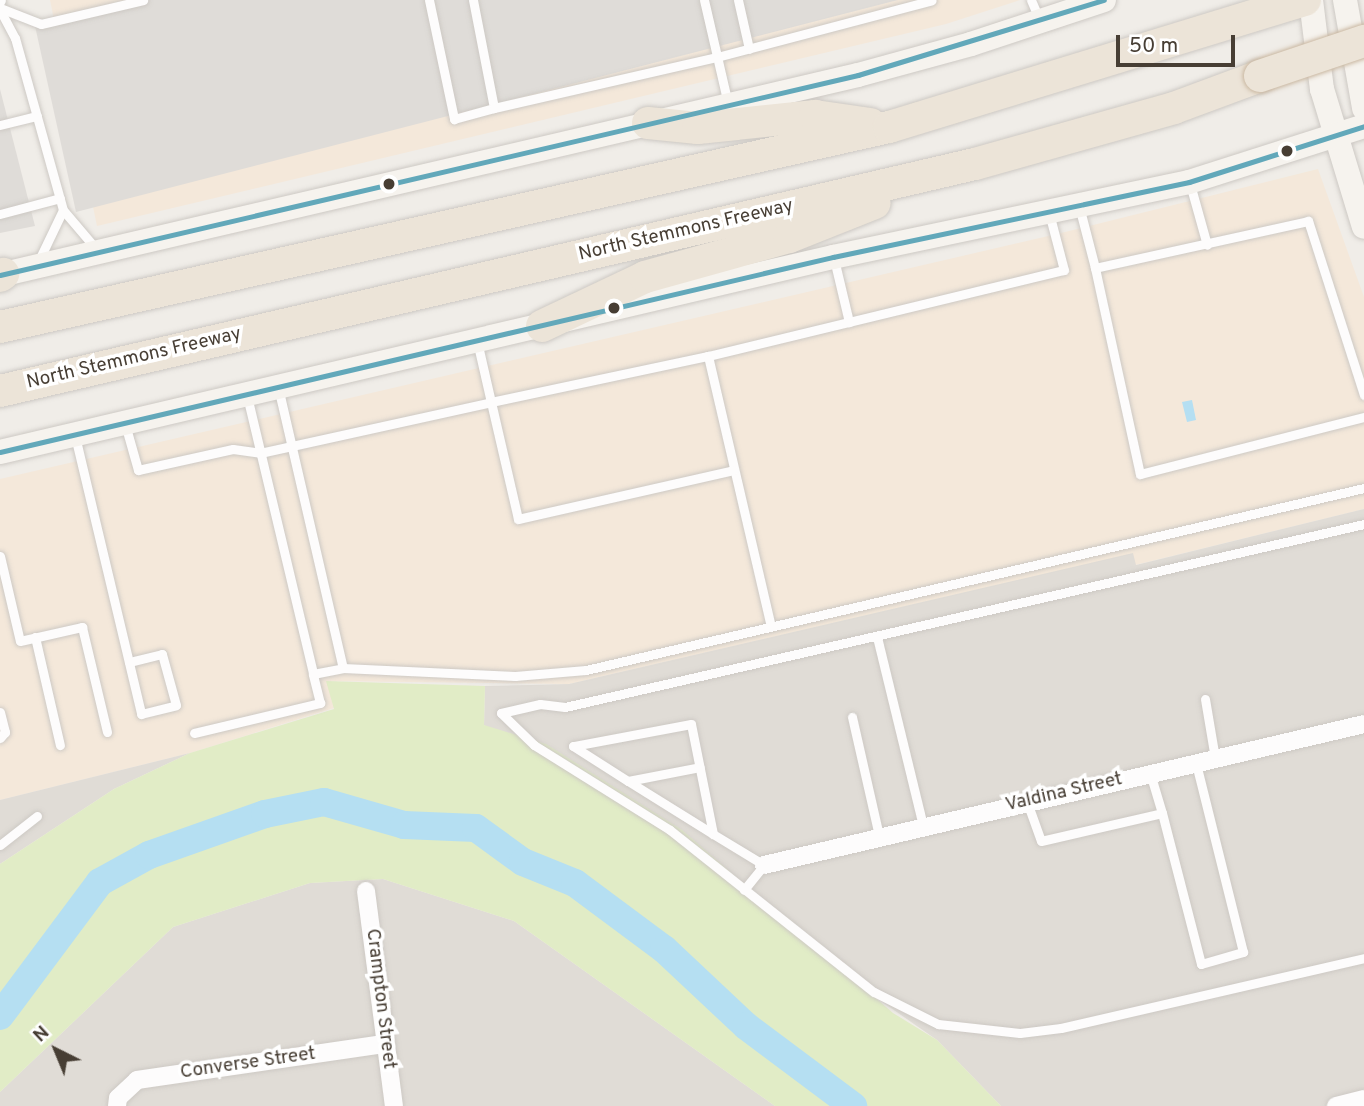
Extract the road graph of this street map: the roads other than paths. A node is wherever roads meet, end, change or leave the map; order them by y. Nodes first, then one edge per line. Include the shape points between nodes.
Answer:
1 (142, 0) edge
2 (429, 0) edge
3 (473, 0) edge
4 (704, 0) edge
5 (738, 0) edge
6 (932, 0) edge
7 (1104, 0) edge
8 (1305, 0) edge
9 (1311, 0) edge
10 (1345, 0) edge
11 (0, 9) edge
12 (1035, 11) edge
13 (1364, 41) edge
14 (749, 49) junction
15 (717, 57) junction
16 (728, 105) junction
17 (494, 108) junction
18 (1364, 108) edge
19 (37, 116) junction
20 (648, 124) junction
21 (0, 125) edge
22 (1364, 126) edge
23 (889, 127) junction
24 (1334, 136) junction
25 (975, 164) junction
26 (1189, 182) junction
27 (60, 198) junction
28 (1079, 206) junction
29 (64, 209) junction
30 (1049, 212) junction
31 (0, 214) edge
32 (1364, 227) edge
33 (1207, 245) junction
34 (98, 251) junction
35 (833, 257) junction
36 (37, 266) junction
37 (1095, 268) junction
38 (1, 275) edge
39 (849, 322) junction
40 (542, 326) junction
41 (0, 327) edge
42 (477, 340) junction
43 (708, 356) junction
44 (278, 387) junction
45 (0, 391) edge
46 (246, 395) junction
47 (1364, 395) edge
48 (491, 402) junction
49 (1364, 417) edge
50 (125, 422) junction
51 (75, 434) junction
52 (291, 446) junction
53 (0, 452) edge
54 (260, 453) junction
55 (733, 470) junction
56 (1364, 488) edge
57 (1364, 524) edge
58 (0, 556) edge
59 (771, 626) junction
60 (35, 637) junction
61 (877, 637) junction
62 (129, 662) junction
63 (343, 668) junction
64 (313, 674) junction
65 (1205, 699) dead end
66 (0, 712) edge
67 (852, 716) dead end
68 (1364, 723) edge
69 (107, 732) dead end
70 (194, 733) dead end
71 (0, 738) edge
72 (60, 745) dead end
73 (1215, 758) junction
74 (1196, 763) junction
75 (700, 767) junction
76 (1150, 773) junction
77 (628, 781) junction
78 (1027, 802) junction
79 (1162, 813) junction
80 (37, 816) dead end
81 (923, 826) junction
82 (712, 834) junction
83 (880, 836) junction
84 (0, 845) edge
85 (764, 865) junction
86 (744, 890) junction
87 (366, 891) dead end
88 (1364, 958) edge
89 (385, 1044) junction
90 (1364, 1099) edge
91 (118, 1102) edge
92 (394, 1106) edge
93 (1336, 1106) edge

1 - 11 lane via 41,24
2 - 17 lane via 454,119
3 - 17 lane
4 - 15 lane
5 - 14 lane
6 - 14 lane
7 - 12 main road
8 - 23 highway
9 - 24 main road via 1322,89
10 - 18 main road
11 - 19 lane via 15,38
12 - 16 main road via 915,60
13 - 25 highway, North Stemmons Freeway, bridge via 1174,108
14 - 15 lane
15 - 16 lane
15 - 17 lane
16 - 20 main road
19 - 21 lane
19 - 27 lane
20 - 23 highway via 698,128 815,116
20 - 34 main road
22 - 24 main road
23 - 41 highway
24 - 26 main road
24 - 32 main road
25 - 40 highway via 789,237 645,277
25 - 45 highway, North Stemmons Freeway
26 - 28 main road
26 - 33 lane
27 - 29 lane
27 - 31 lane
28 - 30 main road
28 - 37 lane
29 - 34 lane
29 - 36 lane
30 - 35 main road
30 - 39 lane via 1064,270
33 - 37 lane
33 - 47 lane via 1308,221
34 - 36 main road
35 - 39 lane
35 - 40 main road
36 - 38 main road
37 - 49 lane via 1140,474
39 - 43 lane
40 - 42 main road
42 - 44 main road
42 - 48 lane
43 - 48 lane
43 - 55 lane
44 - 46 main road
44 - 52 lane
46 - 50 main road
46 - 54 lane
48 - 52 lane
48 - 55 lane via 519,519
50 - 51 main road
50 - 54 lane via 138,470 233,449
51 - 53 main road
51 - 62 lane
52 - 54 lane
52 - 63 lane
54 - 64 lane
55 - 59 lane
56 - 59 lane
57 - 61 lane
58 - 60 lane via 20,640
59 - 63 lane via 555,674 435,676
60 - 69 lane via 82,626
60 - 72 lane
61 - 81 lane
61 - 86 lane via 565,707 540,704 501,713 534,745 670,830
62 - 62 lane via 141,714 176,705 162,654
63 - 64 lane
64 - 70 lane via 320,703
65 - 73 lane
66 - 71 lane via 5,733
67 - 83 lane
68 - 73 street, Valdina Street
73 - 74 street, Valdina Street
74 - 76 street, Valdina Street
74 - 79 lane via 1243,953 1201,964
75 - 77 lane
75 - 77 lane via 691,724 573,746
75 - 82 lane
76 - 78 street, Valdina Street
76 - 79 lane
77 - 82 lane
78 - 79 lane via 1041,841
78 - 81 street, Valdina Street
80 - 84 lane
81 - 83 street, Valdina Street
82 - 85 lane
83 - 85 street, Valdina Street
85 - 86 lane
86 - 88 lane via 891,1004 938,1024 971,1031 1020,1033 1060,1028
87 - 89 street, Crampton Street
89 - 91 street, Converse Street via 138,1080
89 - 92 street, Crampton Street
90 - 93 street

